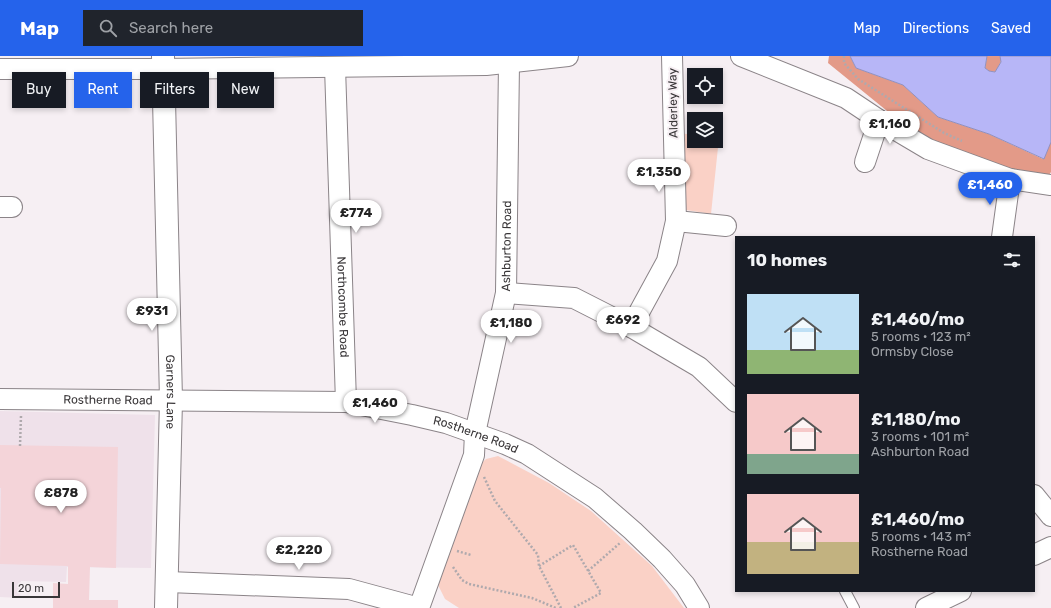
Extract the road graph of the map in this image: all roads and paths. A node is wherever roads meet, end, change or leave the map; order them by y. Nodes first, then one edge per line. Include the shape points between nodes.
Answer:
1 (568, 56) edge
2 (672, 56) edge
3 (741, 56) edge
4 (844, 56) edge
5 (163, 62) edge
6 (509, 63) junction
7 (334, 67) junction
8 (0, 69) edge
9 (879, 120) junction
10 (966, 142) dead end
11 (864, 162) dead end
12 (1010, 179) junction
13 (1051, 185) edge
14 (676, 221) junction
15 (726, 226) dead end
16 (1002, 236) edge
17 (506, 293) junction
18 (630, 327) junction
19 (0, 399) edge
20 (22, 399) junction
21 (171, 400) junction
22 (735, 401) edge
23 (346, 402) junction
24 (475, 432) junction
25 (20, 446) dead end
26 (474, 455) junction
27 (1035, 496) edge
28 (1051, 516) edge
29 (634, 531) junction
30 (1051, 547) edge
31 (1035, 555) edge
32 (437, 558) junction
33 (539, 566) junction
34 (588, 571) junction
35 (168, 582) junction
36 (846, 592) edge
37 (959, 592) edge
38 (166, 608) edge
39 (419, 608) edge
40 (556, 608) edge
41 (561, 608) edge
42 (573, 608) edge
43 (699, 608) edge
44 (854, 608) edge
45 (926, 608) edge

1 - 6 street
2 - 14 street, Alderley Way
3 - 9 street via 846,98
4 - 10 path via 844,63 858,79 944,133
5 - 7 street
5 - 8 street
5 - 21 street, Garners Lane
6 - 7 street via 486,66
6 - 17 street, Ashburton Road
7 - 23 street, Northcombe Road
9 - 11 street
9 - 12 street via 928,149
12 - 13 street
12 - 16 street
14 - 15 street
14 - 18 street, Alderley Way via 667,261
17 - 18 street via 574,298
17 - 24 street, Ashburton Road
18 - 22 street via 699,367
19 - 20 street, Rostherne Road
20 - 21 street, Rostherne Road
20 - 25 path
21 - 23 street, Rostherne Road
21 - 35 street, Garners Lane
23 - 24 street, Rostherne Road via 412,414
24 - 26 street, Ashburton Road
24 - 29 street, Rostherne Road via 544,464 595,498
26 - 32 street, Ashburton Road
26 - 33 path via 495,501 538,555
27 - 28 street
29 - 34 path
29 - 43 street, Rostherne Road via 684,585
30 - 31 street
32 - 39 street, Ashburton Road
32 - 40 path via 453,567 462,580 469,584 532,598
33 - 34 path via 573,545
33 - 41 path
34 - 42 path via 601,593
35 - 38 street, Garners Lane
35 - 39 street via 349,589
36 - 44 lane
37 - 45 street

